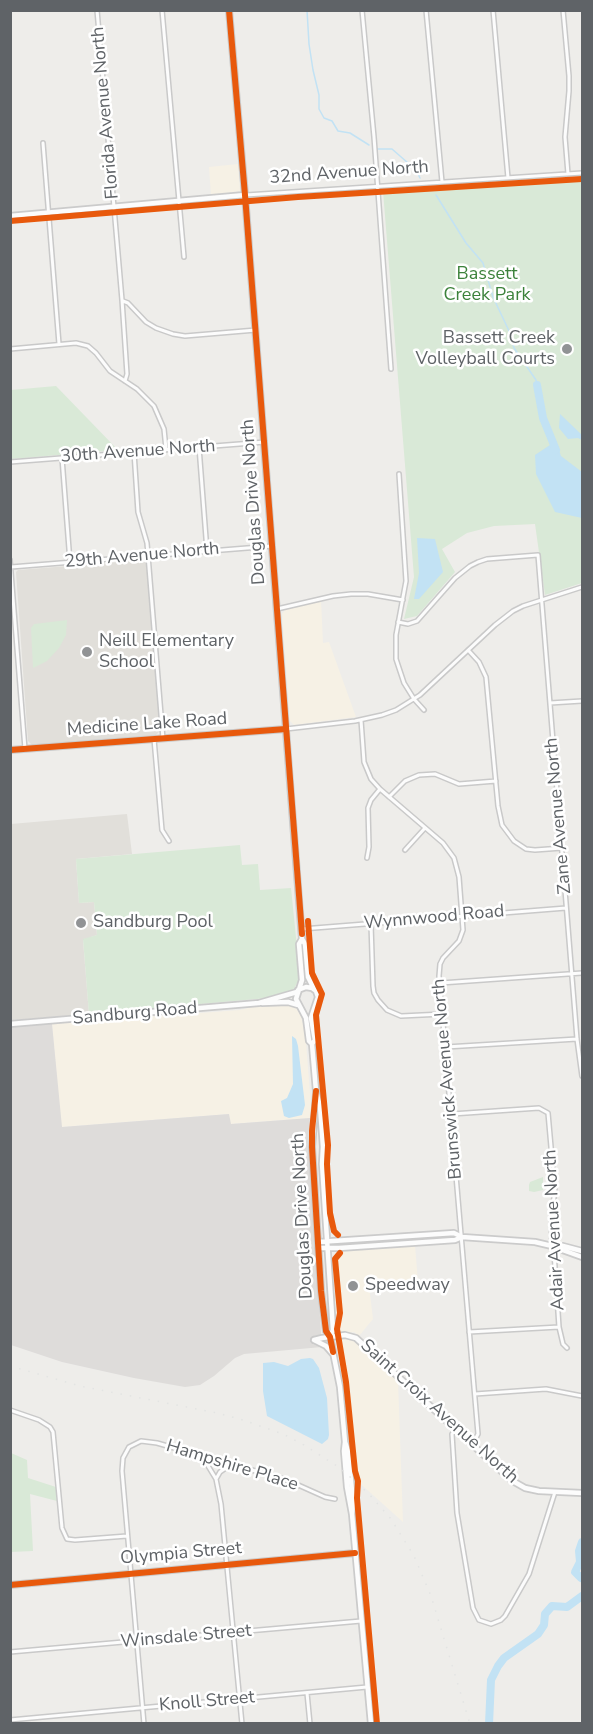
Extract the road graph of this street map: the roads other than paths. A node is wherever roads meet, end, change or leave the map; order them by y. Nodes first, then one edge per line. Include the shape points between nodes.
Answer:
1 (97, 10) edge
2 (162, 10) edge
3 (229, 10) edge
4 (362, 10) edge
5 (426, 10) edge
6 (492, 10) edge
7 (563, 10) edge
8 (43, 143) dead end
9 (582, 173) edge
10 (568, 174) junction
11 (508, 178) junction
12 (442, 182) junction
13 (377, 187) junction
14 (245, 195) junction
15 (180, 201) junction
16 (115, 207) junction
17 (49, 213) junction
18 (10, 216) edge
19 (184, 257) dead end
20 (122, 300) junction
21 (256, 330) junction
22 (59, 344) junction
23 (10, 349) edge
24 (391, 369) dead end
25 (125, 381) junction
26 (264, 442) junction
27 (199, 447) junction
28 (166, 450) junction
29 (134, 452) junction
30 (62, 458) junction
31 (10, 462) edge
32 (399, 474) dead end
33 (272, 546) junction
34 (207, 551) junction
35 (148, 556) junction
36 (10, 560) edge
37 (70, 562) junction
38 (11, 567) edge
39 (582, 587) edge
40 (12, 591) edge
41 (403, 600) junction
42 (542, 600) junction
43 (277, 609) junction
44 (398, 622) junction
45 (468, 650) junction
46 (414, 699) junction
47 (582, 701) edge
48 (550, 704) junction
49 (424, 711) dead end
50 (361, 720) junction
51 (286, 729) junction
52 (154, 739) junction
53 (163, 739) junction
54 (26, 749) junction
55 (10, 750) edge
56 (496, 781) junction
57 (380, 789) junction
58 (389, 797) junction
59 (425, 828) junction
60 (170, 841) dead end
61 (562, 848) junction
62 (405, 850) dead end
63 (367, 858) dead end
64 (566, 908) junction
65 (462, 916) junction
66 (371, 924) junction
67 (301, 929) junction
68 (302, 939) junction
69 (572, 974) junction
70 (582, 974) edge
71 (440, 983) junction
72 (314, 989) junction
73 (298, 991) junction
74 (259, 1003) junction
75 (315, 1005) junction
76 (299, 1006) junction
77 (443, 1014) junction
78 (10, 1024) edge
79 (577, 1039) junction
80 (312, 1044) junction
81 (446, 1047) junction
82 (582, 1076) edge
83 (316, 1091) junction
84 (452, 1114) junction
85 (462, 1236) junction
86 (327, 1241) junction
87 (318, 1245) junction
88 (552, 1246) junction
89 (327, 1248) junction
90 (582, 1251) edge
91 (582, 1257) edge
92 (559, 1327) junction
93 (470, 1332) junction
94 (330, 1337) junction
95 (567, 1348) dead end
96 (334, 1356) junction
97 (474, 1394) junction
98 (582, 1396) edge
99 (10, 1410) edge
100 (456, 1430) junction
101 (472, 1444) junction
102 (202, 1456) junction
103 (231, 1464) junction
104 (216, 1479) junction
105 (555, 1492) junction
106 (582, 1493) edge
107 (335, 1499) dead end
108 (127, 1536) junction
109 (355, 1553) junction
110 (228, 1565) junction
111 (130, 1574) junction
112 (10, 1585) edge
113 (361, 1621) junction
114 (234, 1632) junction
115 (137, 1641) junction
116 (10, 1652) edge
117 (367, 1687) junction
118 (307, 1693) junction
119 (240, 1699) junction
120 (143, 1708) junction
121 (10, 1720) edge
122 (144, 1724) edge
123 (242, 1724) edge
124 (310, 1724) edge
125 (370, 1724) edge

1 - 16 street, Florida Avenue North
2 - 15 street
3 - 14 street, Douglas Drive North
4 - 13 street
5 - 12 street
6 - 11 street
7 - 10 street via 569,76 565,137
8 - 17 street
9 - 10 street, 32nd Avenue North
10 - 11 street, 32nd Avenue North
11 - 12 street, 32nd Avenue North
12 - 13 street, 32nd Avenue North
13 - 14 street, 32nd Avenue North
13 - 24 street
14 - 15 street, 32nd Avenue North
14 - 21 street, Douglas Drive North
15 - 16 street, 32nd Avenue North
15 - 19 street
16 - 17 street, 32nd Avenue North
16 - 20 street, Florida Avenue North
17 - 18 street, 32nd Avenue North
17 - 22 street
20 - 21 street via 146,322 173,334 195,336
20 - 25 street, Florida Avenue North
21 - 26 street, Douglas Drive North
22 - 23 street
22 - 25 street via 88,346 110,371
25 - 28 street via 154,406 164,429
26 - 27 street, 30th Avenue North
26 - 33 street, Douglas Drive North
27 - 28 street, 30th Avenue North
27 - 34 street
28 - 29 street, 30th Avenue North
29 - 30 street, 30th Avenue North
29 - 35 street via 138,512
30 - 31 street, 30th Avenue North
30 - 37 street
32 - 41 street via 406,568
33 - 34 street, 29th Avenue North
33 - 43 street, Douglas Drive North
34 - 35 street, 29th Avenue North
35 - 37 street, 29th Avenue North
35 - 53 street
36 - 38 street
37 - 38 street, 29th Avenue North
38 - 40 street
39 - 42 street
40 - 54 street
41 - 43 street via 351,594
41 - 44 street
42 - 44 street, Zane Avenue North via 538,555 487,559 455,578 417,621
42 - 45 street, Medicine Lake Road via 504,618
42 - 48 street, Zane Avenue North
43 - 51 street, Douglas Drive North
44 - 46 street via 396,659
45 - 46 street, Medicine Lake Road
45 - 56 street via 486,677
46 - 49 street
46 - 50 street, Medicine Lake Road
47 - 48 street
48 - 61 street, Zane Avenue North
50 - 51 street, Medicine Lake Road
50 - 57 street, Brunswick Avenue North via 365,766
51 - 53 street, Medicine Lake Road
51 - 67 street, Douglas Drive North
52 - 53 street, Medicine Lake Road
52 - 54 street, Medicine Lake Road
52 - 60 street via 162,830
54 - 55 street, Medicine Lake Road
56 - 58 street via 459,784 435,774 419,775 405,781
56 - 61 street via 499,816 514,841 530,850
57 - 58 street, Brunswick Avenue North
57 - 63 street via 368,808
58 - 59 street, Brunswick Avenue North
59 - 62 street
59 - 65 street, Brunswick Avenue North via 454,858
61 - 64 street, Zane Avenue North
64 - 65 street, Wynnwood Road
64 - 69 street, Zane Avenue North
65 - 66 street, Wynnwood Road
65 - 71 street, Brunswick Avenue North via 459,940 440,964
66 - 67 street, Wynnwood Road
66 - 77 street via 373,986 381,1004 401,1016
67 - 68 street, Douglas Drive North
68 - 72 street, Douglas Drive North via 308,977
68 - 73 street, Douglas Drive North via 299,944 303,980
69 - 70 street
69 - 71 street
69 - 79 street, Zane Avenue North
71 - 77 street, Brunswick Avenue North
72 - 73 street
72 - 75 street, Douglas Drive North via 318,997
73 - 74 street, Sandburg Road
73 - 76 street, Douglas Drive North
74 - 76 street, Sandburg Road via 288,1002
74 - 78 street, Sandburg Road
75 - 76 street via 306,1009
75 - 80 street, Douglas Drive North
76 - 80 street, Douglas Drive North
77 - 81 street, Brunswick Avenue North
79 - 81 street
79 - 82 street, Zane Avenue North
80 - 83 street, Douglas Drive North
81 - 84 street, Brunswick Avenue North
83 - 86 street, Douglas Drive North via 322,1130
83 - 87 street, Douglas Drive North via 312,1140
84 - 85 street, Brunswick Avenue North
84 - 88 street, Adair Avenue North via 546,1110 555,1192 550,1214
85 - 86 street via 438,1233
85 - 88 street
85 - 89 street via 455,1240
85 - 93 street, Brunswick Avenue North
86 - 87 street
86 - 89 street, Douglas Drive North
87 - 89 street
87 - 94 street, Douglas Drive North via 324,1320
88 - 90 street
88 - 91 street
88 - 92 street, Adair Avenue North
89 - 94 street, Douglas Drive North via 333,1330
92 - 93 street
92 - 95 street, Adair Avenue North
93 - 97 street, Brunswick Avenue North
94 - 96 street, Douglas Drive North
94 - 96 street via 314,1340
94 - 100 street, Saint Croix Avenue North via 349,1335 358,1340
96 - 109 street, Douglas Drive North via 348,1451
97 - 98 street via 546,1389
97 - 101 street, Brunswick Avenue North via 478,1434
99 - 108 street via 50,1427 62,1528 67,1539
100 - 101 street, Saint Croix Avenue North
100 - 105 street via 452,1434 457,1513 473,1608 479,1620 491,1624 505,1616 529,1574
101 - 105 street, Saint Croix Avenue North via 511,1480 525,1488
102 - 103 street, Hampshire Place
102 - 104 street
102 - 108 street, Hampshire Place via 147,1441 129,1447 121,1464
103 - 104 street
103 - 107 street, Hampshire Place
104 - 110 street
105 - 106 street, Saint Croix Avenue North
108 - 111 street
109 - 110 street, Olympia Street
109 - 113 street, Douglas Drive North
110 - 111 street, Olympia Street
110 - 114 street
111 - 112 street, Olympia Street
111 - 115 street
113 - 114 street, Winsdale Street
113 - 117 street, Douglas Drive North
114 - 115 street, Winsdale Street
114 - 119 street
115 - 116 street, Winsdale Street
115 - 120 street
117 - 118 street, Knoll Street
117 - 125 street, Douglas Drive North
118 - 119 street, Knoll Street
118 - 124 street
119 - 120 street, Knoll Street
119 - 123 street
120 - 121 street, Knoll Street
120 - 122 street

